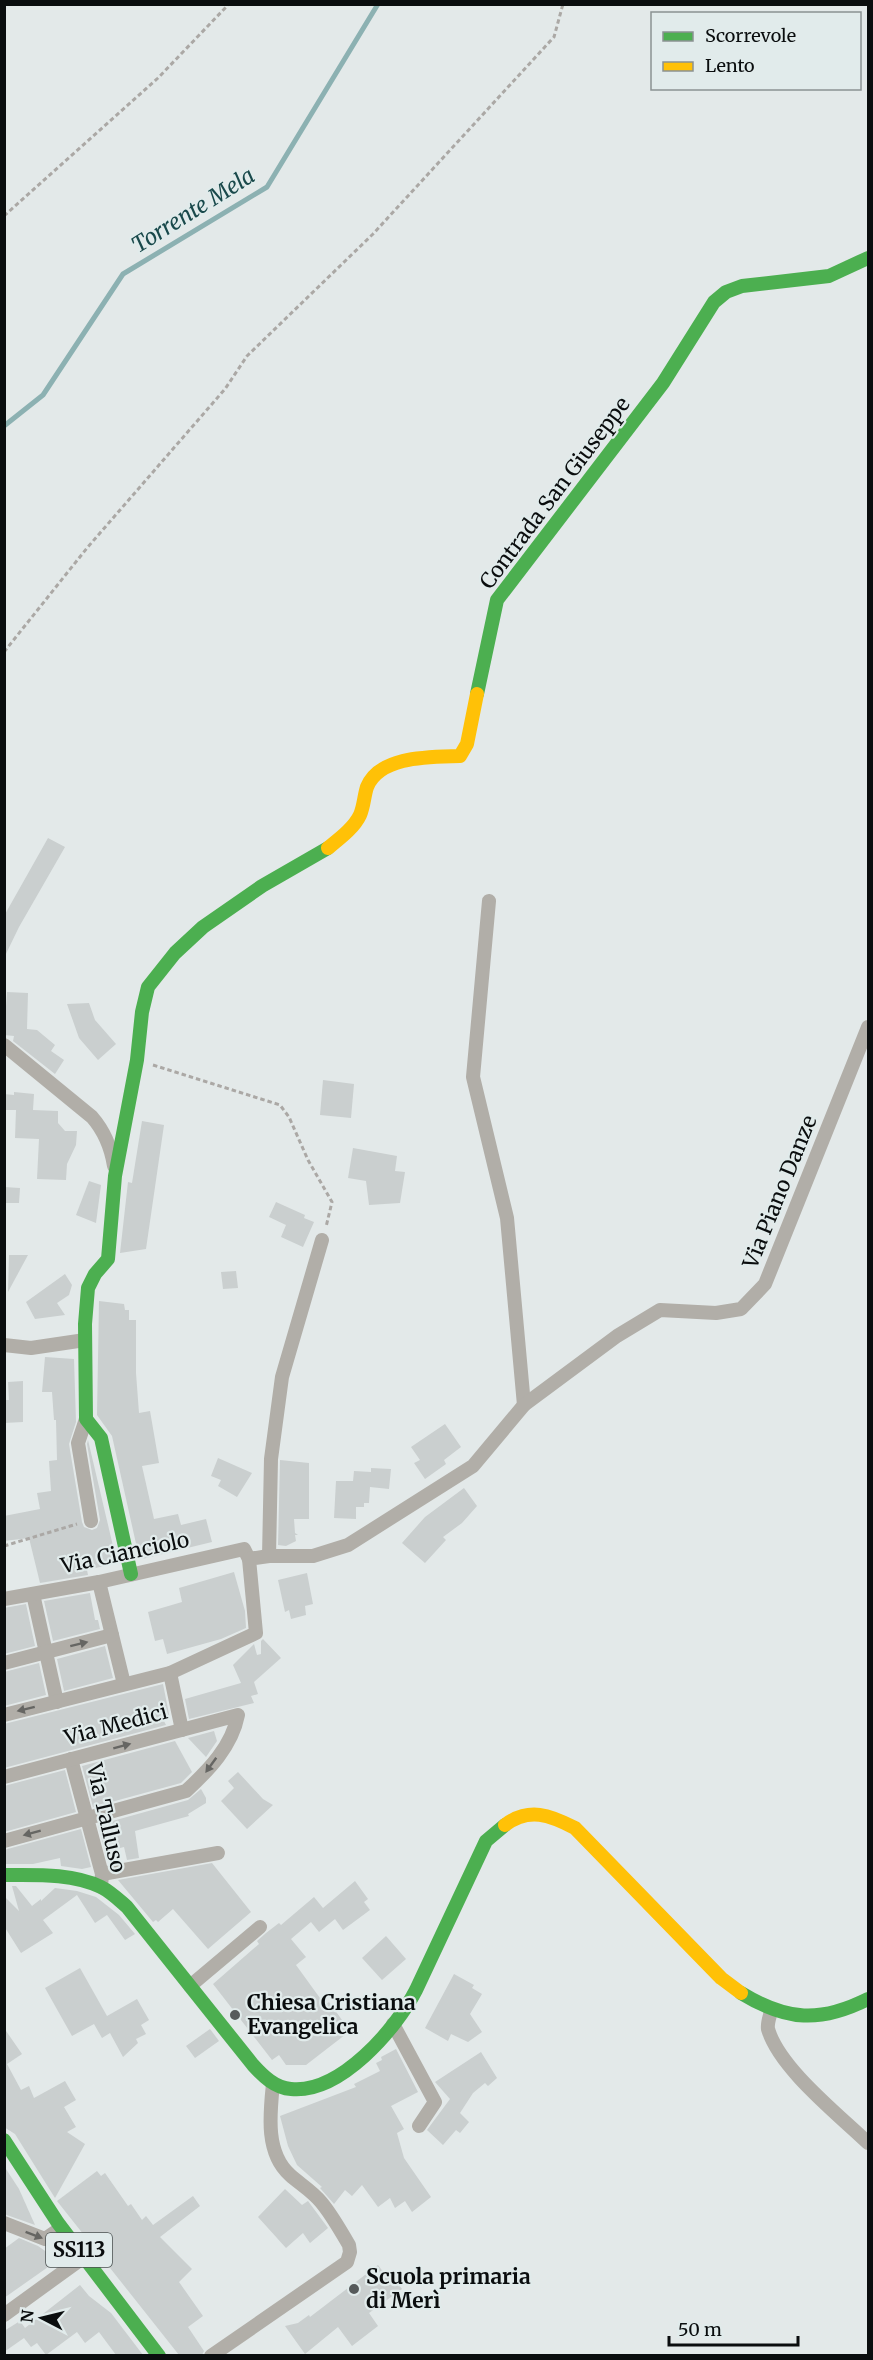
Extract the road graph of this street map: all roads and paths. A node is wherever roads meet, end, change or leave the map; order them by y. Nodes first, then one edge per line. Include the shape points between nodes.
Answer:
1 (229, 4) edge
2 (563, 4) edge
3 (4, 216) edge
4 (868, 258) edge
5 (4, 652) edge
6 (489, 901) dead end
7 (868, 1027) edge
8 (4, 1045) edge
9 (137, 1060) junction
10 (115, 1176) junction
11 (321, 1240) joint
12 (85, 1340) junction
13 (4, 1345) edge
14 (524, 1405) junction
15 (86, 1419) junction
16 (91, 1521) joint
17 (4, 1546) edge
18 (269, 1556) junction
19 (249, 1559) junction
20 (131, 1574) junction
21 (99, 1582) junction
22 (33, 1594) junction
23 (4, 1599) edge
24 (112, 1635) junction
25 (46, 1652) junction
26 (4, 1663) edge
27 (170, 1672) junction
28 (124, 1684) junction
29 (57, 1702) junction
30 (4, 1715) edge
31 (182, 1730) junction
32 (70, 1759) junction
33 (4, 1777) edge
34 (87, 1818) junction
35 (4, 1841) edge
36 (218, 1853) dead end
37 (4, 1875) edge
38 (101, 1880) junction
39 (260, 1927) dead end
40 (190, 1986) junction
41 (868, 2000) edge
42 (771, 2011) junction
43 (393, 2024) junction
44 (273, 2084) junction
45 (419, 2126) dead end
46 (4, 2140) edge
47 (868, 2143) edge
48 (4, 2223) edge
49 (61, 2228) junction
50 (84, 2257) junction
51 (4, 2315) edge
52 (159, 2355) edge
53 (211, 2355) edge

1 - 3 path via 159,78
2 - 5 path via 554,38 374,234 248,356 225,389 87,548
4 - 9 street, Contrada San Giuseppe via 829,276 742,286 714,302 663,383 497,600 467,744 460,756 416,758 380,772 368,785 360,814 347,832 203,927 175,953 148,987
6 - 14 street via 473,1077 507,1218
7 - 14 street, Via Piano Danze via 765,1284 741,1309 716,1313 660,1310 617,1336
8 - 10 street via 93,1117 104,1131
9 - 10 street, Contrada San Giuseppe
9 - 11 path via 280,1105 332,1202
10 - 12 street, Contrada San Giuseppe via 108,1259 88,1288
11 - 18 street via 282,1377 271,1459
12 - 13 street via 31,1348
12 - 15 street, Contrada San Giuseppe
14 - 18 street, Via Piano Danze via 473,1466 348,1545 313,1556
15 - 16 street via 78,1443
15 - 20 street via 101,1437
16 - 17 path
18 - 19 street, Via Piano Danze
19 - 20 street, Via Cianciolo via 244,1549
19 - 27 street via 256,1633
20 - 21 street, Via Cianciolo
21 - 22 street, Via Cianciolo
21 - 24 street
22 - 23 street, Via Cianciolo
22 - 25 street
25 -> 24 street
24 - 28 street
25 - 26 street
25 - 29 street
27 - 28 street
27 - 31 street
28 - 29 street
29 -> 30 street
32 -> 31 street, Via Medici
31 -> 34 street, Via Medici via 238,1715 234,1733 205,1773 186,1791
32 - 33 street, Via Medici
32 - 34 street, Via Talluso
34 -> 35 street
34 - 38 street, Via Talluso
36 - 38 street
37 - 38 street
38 - 40 street via 128,1907
39 - 40 street
40 - 44 street
41 - 42 street via 849,2011 821,2017
42 - 43 street via 722,1977 575,1828 555,1816 535,1813 506,1823 486,1841 412,2000
42 - 47 street via 768,2026 793,2070
43 - 44 street via 363,2056 328,2083 303,2090
43 - 45 street via 435,2102
44 - 53 street via 269,2121 279,2160 334,2219 350,2253 347,2262
46 - 49 street, SS113
48 -> 49 street via 45,2239
49 - 50 street, SS113
50 - 51 street
50 - 52 street, SS113

